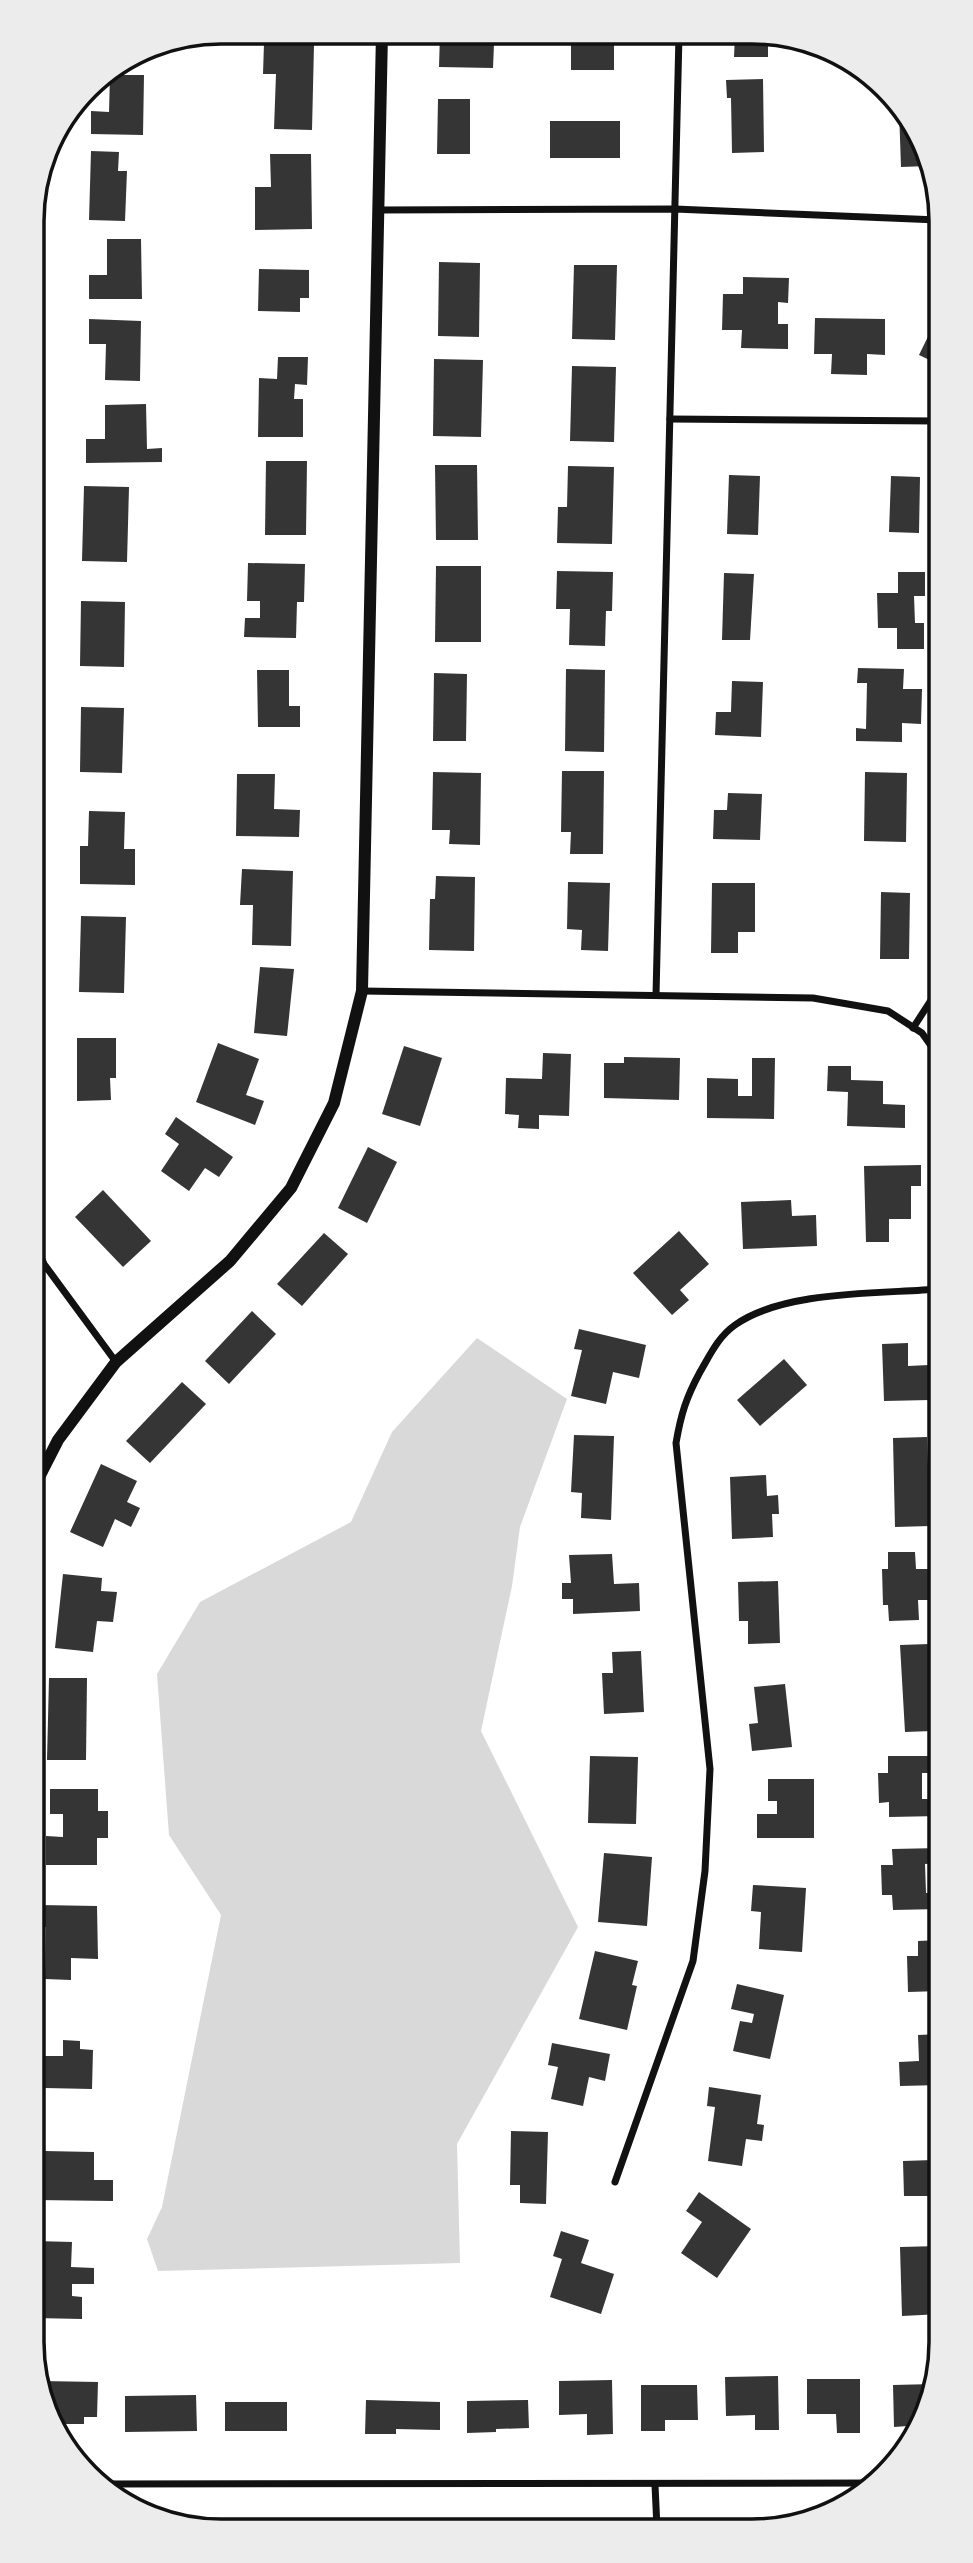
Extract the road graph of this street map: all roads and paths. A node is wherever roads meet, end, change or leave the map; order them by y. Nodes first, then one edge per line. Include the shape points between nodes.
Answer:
1 (382, 44) edge
2 (679, 44) edge
3 (675, 209) junction
4 (379, 210) junction
5 (929, 220) edge
6 (670, 419) junction
7 (929, 421) edge
8 (362, 991) junction
9 (656, 995) junction
10 (929, 1003) edge
11 (913, 1028) junction
12 (929, 1042) edge
13 (44, 1264) edge
14 (929, 1290) edge
15 (116, 1362) junction
16 (44, 1467) edge
17 (615, 2182) dead end
18 (860, 2483) edge
19 (114, 2484) edge
20 (655, 2485) junction
21 (657, 2519) edge

1 - 4 street
2 - 3 street
3 - 4 street
3 - 5 street
3 - 6 street
4 - 8 street
6 - 7 street
6 - 9 street
8 - 9 street
8 - 15 street via 334,1103 291,1188 230,1261
9 - 11 street via 813,998 888,1011
10 - 11 street
11 - 12 street
13 - 15 street
14 - 17 street via 805,1299 755,1313 733,1326 716,1344 681,1412 676,1443 710,1769 705,1871 693,1961
15 - 16 street via 58,1440
18 - 20 street
19 - 20 street
20 - 21 street

